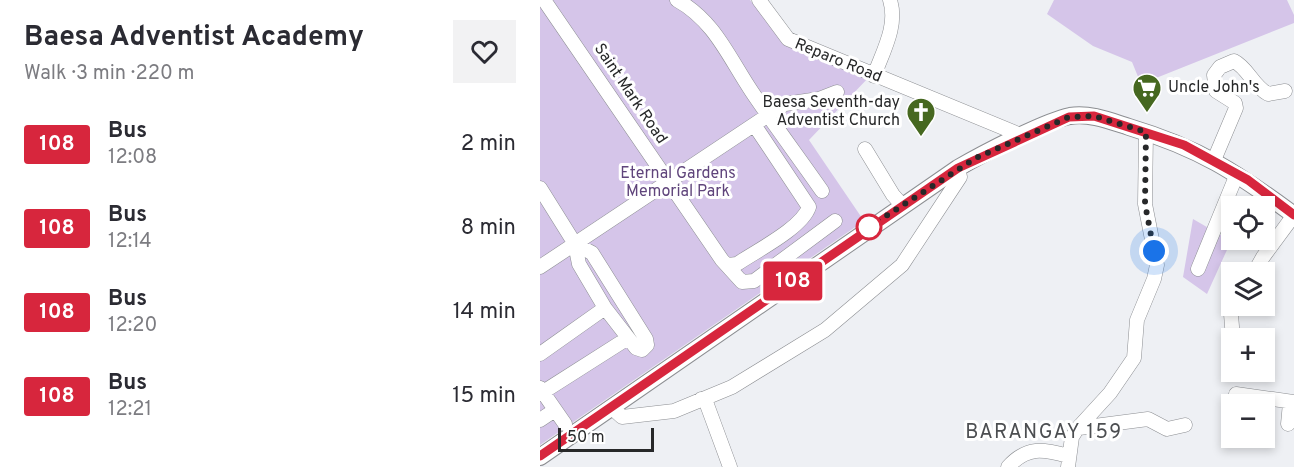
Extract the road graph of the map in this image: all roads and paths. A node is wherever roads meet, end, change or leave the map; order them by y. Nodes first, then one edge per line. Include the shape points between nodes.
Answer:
1 (544, 0) edge
2 (677, 0) edge
3 (759, 0) edge
4 (890, 0) edge
5 (874, 76) junction
6 (1285, 90) dead end
7 (837, 92) dead end
8 (769, 115) junction
9 (755, 126) junction
10 (1146, 132) junction
11 (1023, 136) junction
12 (865, 149) dead end
13 (1214, 159) junction
14 (958, 168) junction
15 (1237, 174) junction
16 (669, 181) junction
17 (540, 188) edge
18 (822, 192) dead end
19 (903, 206) junction
20 (1294, 215) edge
21 (835, 221) dead end
22 (575, 244) junction
23 (1260, 262) edge
24 (728, 265) junction
25 (540, 267) edge
26 (1198, 269) dead end
27 (605, 308) junction
28 (628, 338) junction
29 (540, 354) edge
30 (541, 391) edge
31 (701, 399) junction
32 (1275, 399) edge
33 (1293, 402) edge
34 (612, 408) junction
35 (555, 410) junction
36 (540, 420) edge
37 (565, 424) dead end
38 (1288, 424) dead end
39 (1185, 426) dead end
40 (1079, 428) junction
41 (540, 457) edge
42 (1068, 462) edge
43 (730, 467) edge
44 (1008, 467) edge

1 - 16 street, Saint Mark Road
2 - 8 street via 702,16
3 - 5 street, Reparo Road via 788,39
4 - 5 street via 893,24
5 - 11 street, Reparo Road
6 - 13 street via 1268,94 1257,88 1234,61 1220,67 1214,75 1216,91 1236,108
7 - 8 street via 785,104
8 - 9 street
8 - 18 street
9 - 16 street
9 - 24 street via 809,207 787,231 737,264
10 - 11 main road via 1094,116 1080,116
10 - 13 main road
10 - 40 street via 1145,204 1156,265 1154,279 1137,320 1134,358
11 - 14 main road
12 - 19 street via 892,195
13 - 15 main road
14 - 19 main road
14 - 31 street via 960,177 902,265 825,330 732,387
15 - 20 main road
15 - 26 street
16 - 22 street
16 - 24 street, Saint Mark Road
17 - 22 street
19 - 34 main road
20 - 23 street
21 - 24 street, Saint Mark Road via 754,281 742,282
22 - 25 street
22 - 27 street via 579,264
22 - 28 street via 592,253 647,345 639,350
27 - 28 street
27 - 29 street
28 - 30 street
30 - 35 street
31 - 34 street via 674,411 643,416 619,416
31 - 43 street via 706,402
32 - 33 street
33 - 38 street
34 - 41 main road
35 - 36 street
35 - 37 street
39 - 40 street via 1167,429 1148,419
40 - 42 street via 1072,437
42 - 44 street via 1047,450 1035,449

